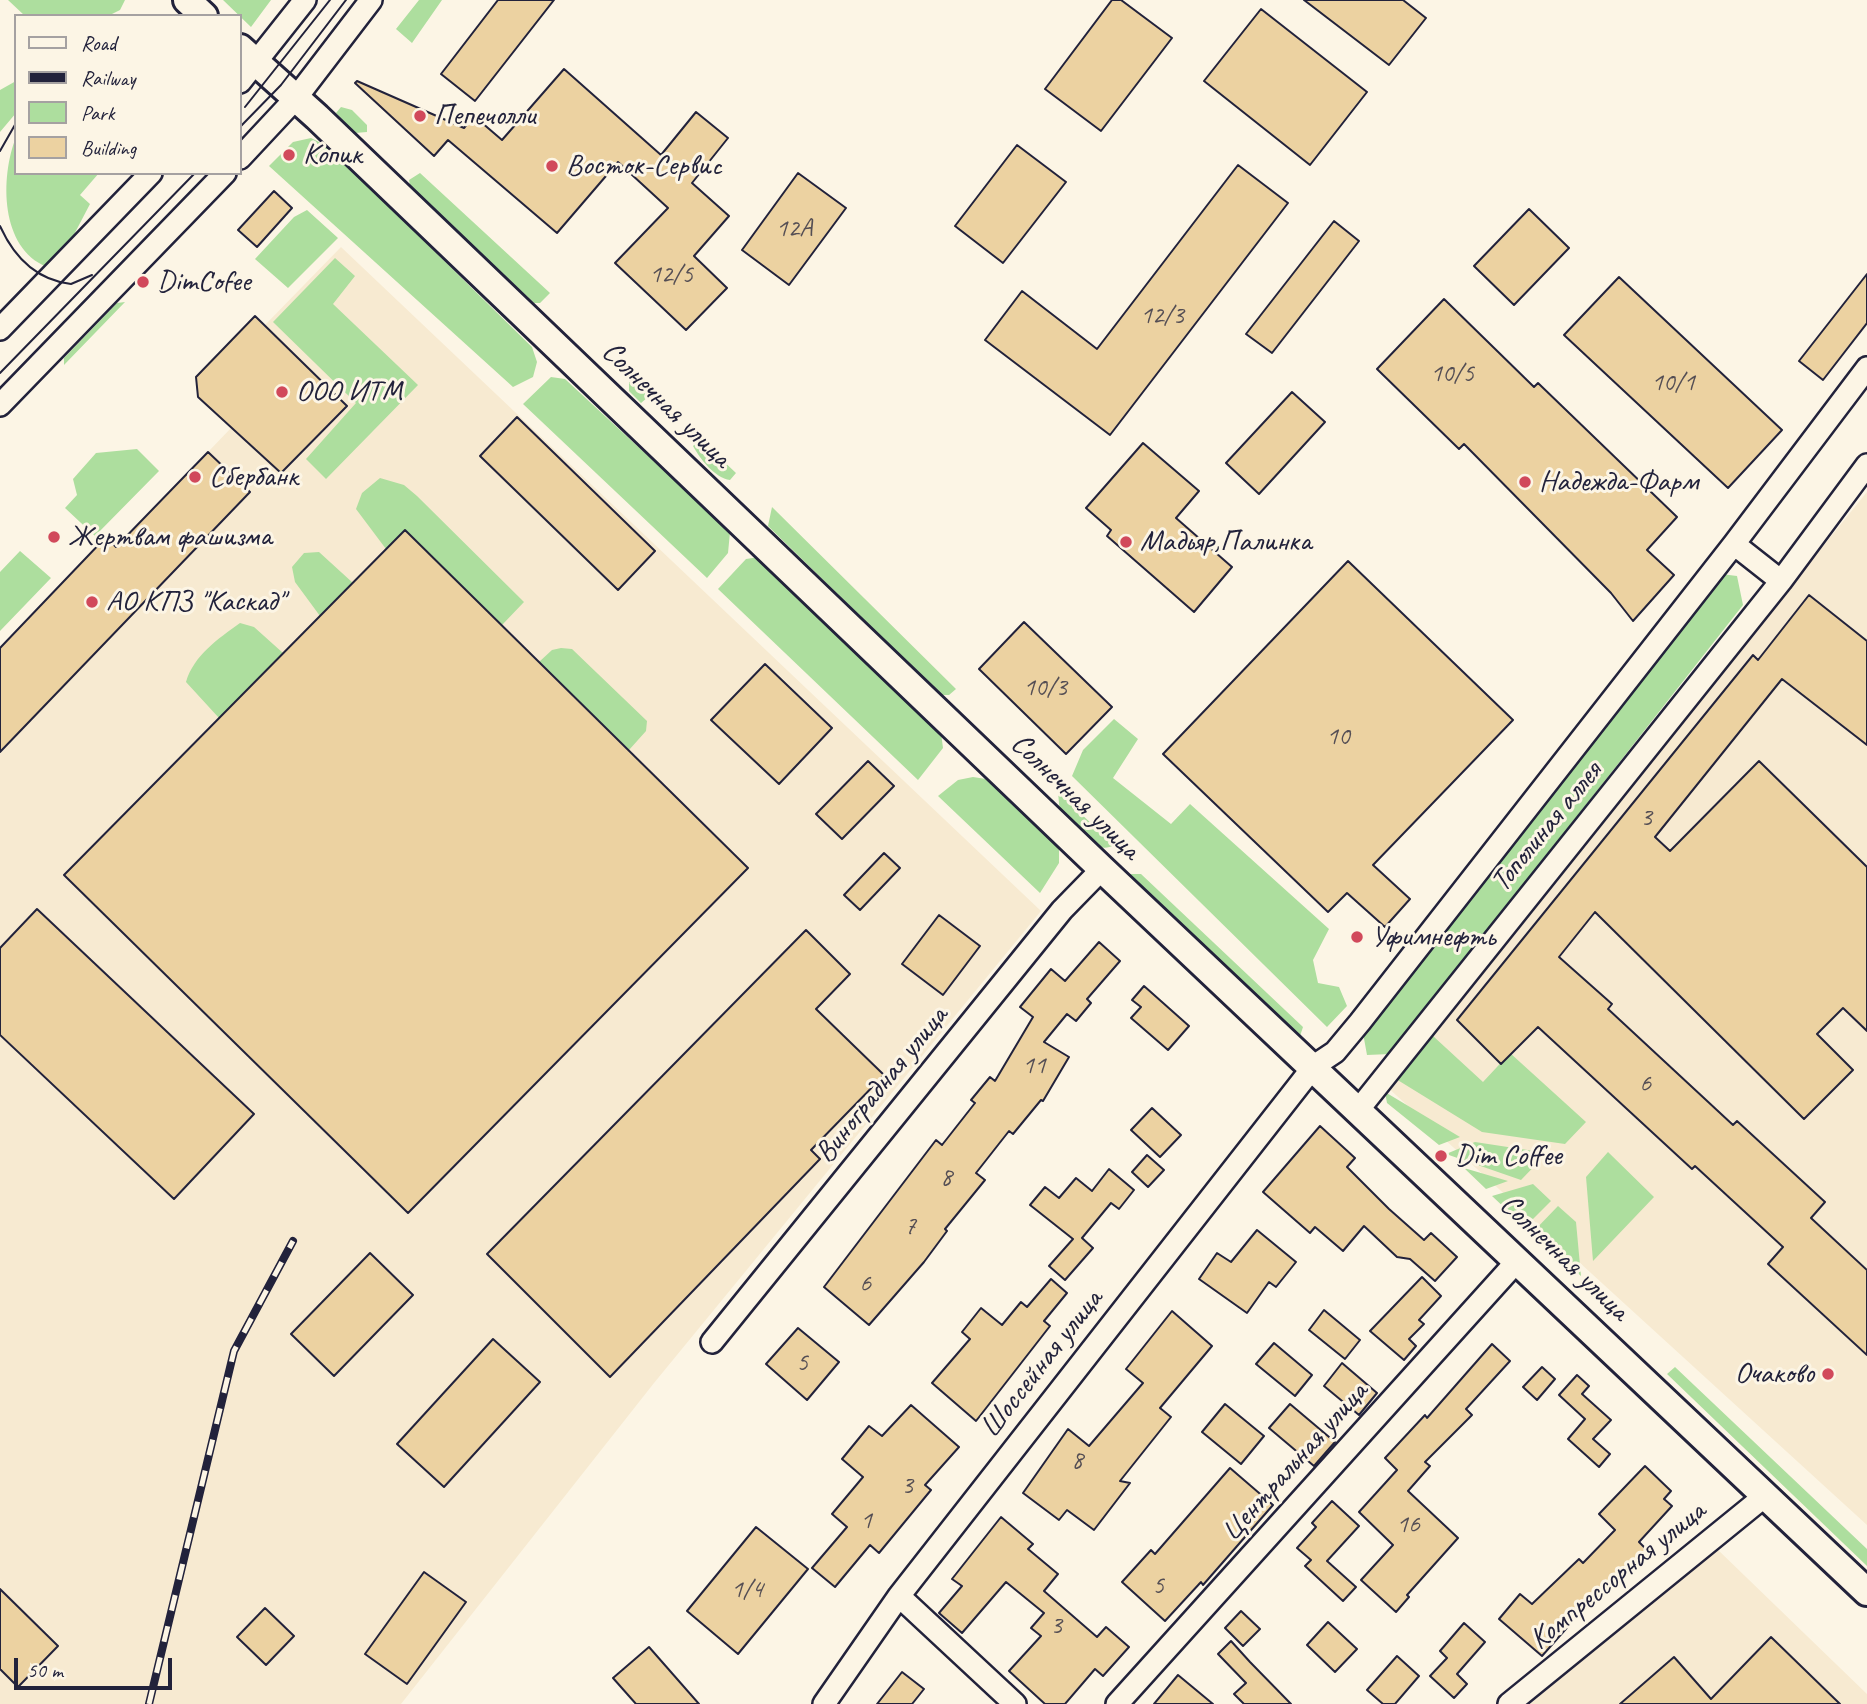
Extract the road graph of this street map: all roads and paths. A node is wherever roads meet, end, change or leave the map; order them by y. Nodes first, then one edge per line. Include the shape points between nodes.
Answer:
1 (187, 0) edge
2 (305, 0) edge
3 (371, 0) edge
4 (202, 14) edge
5 (245, 64) edge
6 (296, 98) junction
7 (242, 156) edge
8 (149, 175) edge
9 (223, 175) edge
10 (0, 329) edge
11 (1867, 368) edge
12 (0, 405) edge
13 (1867, 465) edge
14 (1734, 544) junction
15 (1782, 581) junction
16 (1102, 869) junction
17 (1314, 1066) junction
18 (1359, 1109) junction
19 (1518, 1260) junction
20 (712, 1342) dead end
21 (1766, 1495) junction
22 (1867, 1592) edge
23 (899, 1596) junction
24 (824, 1704) edge
25 (1015, 1704) edge
26 (1117, 1704) edge
27 (1509, 1704) edge

1 - 4 main road
2 - 5 street
3 - 6 street
5 - 6 main road, Солнечная улица
6 - 7 street
6 - 16 main road, Солнечная улица
8 - 10 street
9 - 12 street
11 - 14 street, Тополиная аллея
13 - 15 street, Тополиная аллея
14 - 15 street
14 - 17 street, Тополиная аллея via 1360,1022 1335,1052
15 - 18 street, Тополиная аллея
16 - 17 main road, Солнечная улица
16 - 20 street, Виноградная улица via 1062,910
17 - 18 main road, Солнечная улица
17 - 23 street, Шоссейная улица
18 - 19 main road, Солнечная улица
19 - 21 main road, Солнечная улица
19 - 26 street, Центральная улица
21 - 22 main road, Солнечная улица
21 - 27 street, Компрессорная улица
23 - 24 street, Шоссейная улица
23 - 25 street

